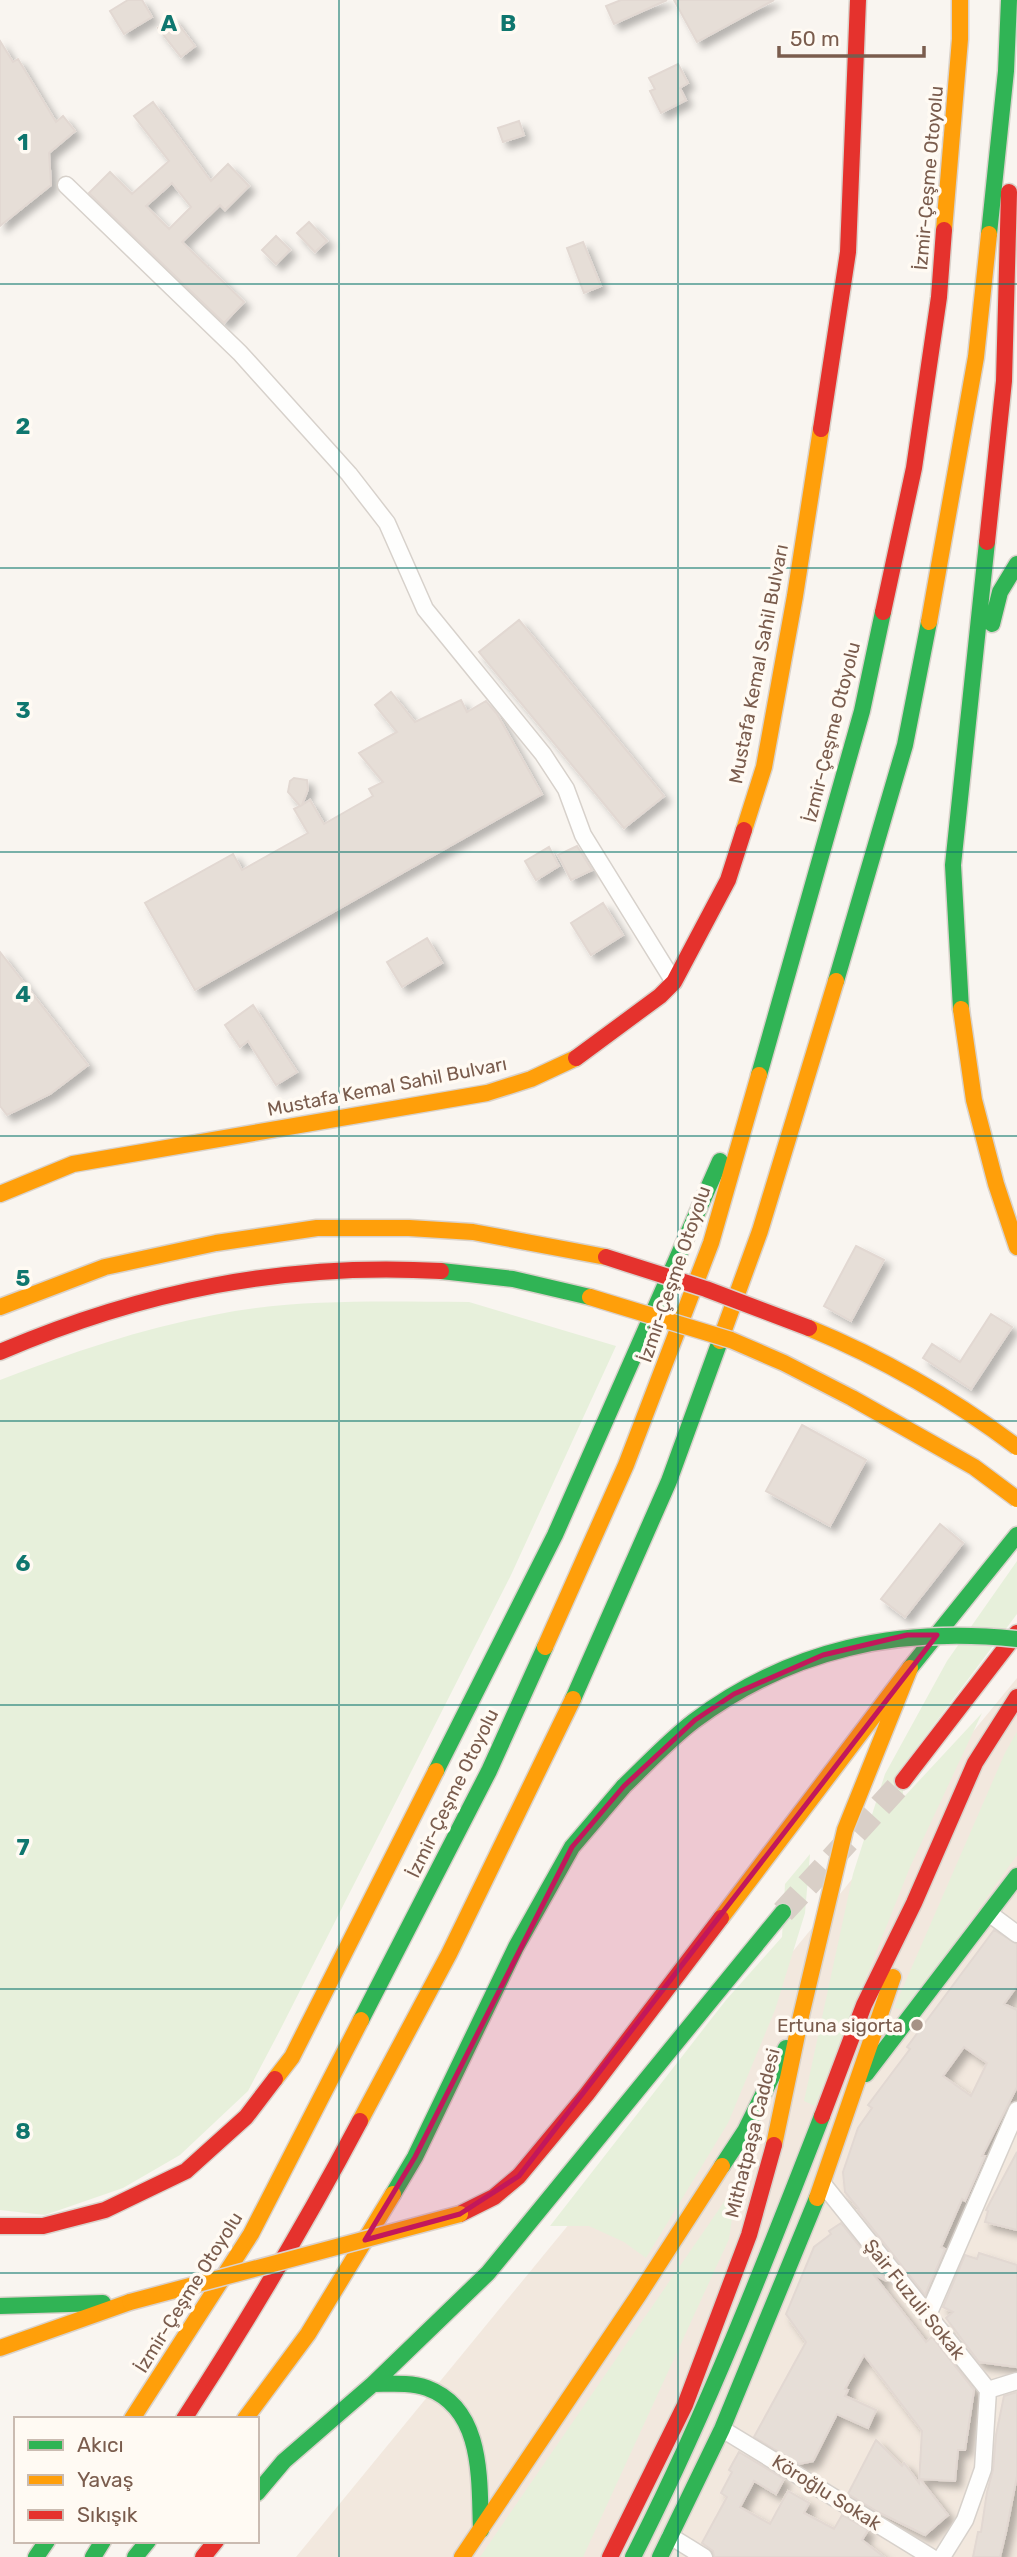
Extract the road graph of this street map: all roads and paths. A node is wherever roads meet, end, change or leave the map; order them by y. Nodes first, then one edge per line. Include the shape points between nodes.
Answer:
1 (858, 0) edge
2 (960, 0) edge
3 (1009, 0) edge
4 (1006, 71) junction
5 (66, 185) dead end
6 (1017, 564) edge
7 (953, 865) junction
8 (674, 982) junction
9 (761, 1065) junction
10 (0, 1194) edge
11 (1017, 1247) edge
12 (0, 1307) edge
13 (0, 1352) edge
14 (1017, 1447) edge
15 (1017, 1499) edge
16 (1017, 1535) edge
17 (1017, 1633) edge
18 (1017, 1639) edge
19 (910, 1668) junction
20 (1017, 1697) edge
21 (903, 1780) tunnel mouth
22 (1017, 1876) edge
23 (914, 1903) junction
24 (783, 1912) tunnel mouth
25 (990, 1914) junction
26 (1017, 1934) edge
27 (802, 2015) junction
28 (853, 2091) junction
29 (1017, 2110) edge
30 (823, 2184) junction
31 (0, 2225) edge
32 (130, 2302) junction
33 (0, 2306) edge
34 (928, 2315) junction
35 (0, 2348) edge
36 (1017, 2381) edge
37 (373, 2384) junction
38 (988, 2390) junction
39 (133, 2417) edge
40 (185, 2417) edge
41 (246, 2417) edge
42 (722, 2429) junction
43 (259, 2491) edge
44 (481, 2530) junction
45 (670, 2536) junction
46 (146, 2543) edge
47 (214, 2543) edge
48 (135, 2557) edge
49 (203, 2557) edge
50 (462, 2557) edge
51 (610, 2557) edge
52 (633, 2557) edge
53 (660, 2557) edge
54 (704, 2557) edge
55 (931, 2557) edge
56 (942, 2557) edge

1 - 8 main road, Mustafa Kemal Sahil Bulvarı via 848,252 764,767 728,880
2 - 9 main road, İzmir-Çeşme Otoyolu via 939,297 914,468 862,711
3 - 4 main road
4 - 7 main road via 1010,204 1004,381
4 - 40 main road via 976,357 905,745 760,1231 669,1481 555,1740 449,1954 314,2208
5 - 8 street via 240,353 387,523 425,610 543,754 566,789 583,835
6 - 7 main road via 995,604
7 - 11 main road via 959,997 974,1100
8 - 10 main road, Mustafa Kemal Sahil Bulvarı via 574,1059 487,1093 73,1164
9 - 31 main road via 555,1535 292,2057 246,2117 186,2171 105,2210 43,2226
9 - 39 main road, İzmir-Çeşme Otoyolu via 711,1243 626,1465 489,1771 251,2234
12 - 14 main road, bridge via 105,1266 216,1243 317,1228 473,1232 606,1257 712,1291 868,1354 912,1377
13 - 15 main road, bridge via 124,1304 217,1282 321,1270 425,1269 511,1279 590,1297 731,1340 852,1398 974,1467
16 - 19 main road, Mithatpaşa Caddesi
17 - 21 main road
18 - 41 main road, bridge via 907,1635 823,1655 734,1694 695,1720 624,1786 572,1847 516,1947 415,2157 308,2334
19 - 27 main road, Mithatpaşa Caddesi via 845,1830
19 - 32 main road, bridge via 579,2105 519,2176 494,2197 460,2214
20 - 23 main road via 975,1763
22 - 25 main road
23 - 28 main road
23 - 52 main road via 864,2005 747,2310
24 - 37 main road via 488,2273
25 - 26 street
25 - 28 main road
27 - 44 main road via 745,2131
27 - 51 main road, Mithatpaşa Caddesi via 774,2147 749,2235 685,2405
28 - 30 main road
29 - 34 street
30 - 34 street, Şair Fuzuli Sokak
30 - 42 main road
32 - 33 main road
32 - 35 main road
34 - 38 street, Şair Fuzuli Sokak
36 - 38 street
37 - 43 main road via 284,2460
37 - 44 main road via 427,2388 447,2400 467,2422 475,2450
38 - 56 street via 983,2469 965,2520
42 - 45 main road
42 - 55 street, Köroğlu Sokak
44 - 50 main road
45 - 53 main road
45 - 54 street
46 - 48 main road
47 - 49 main road

